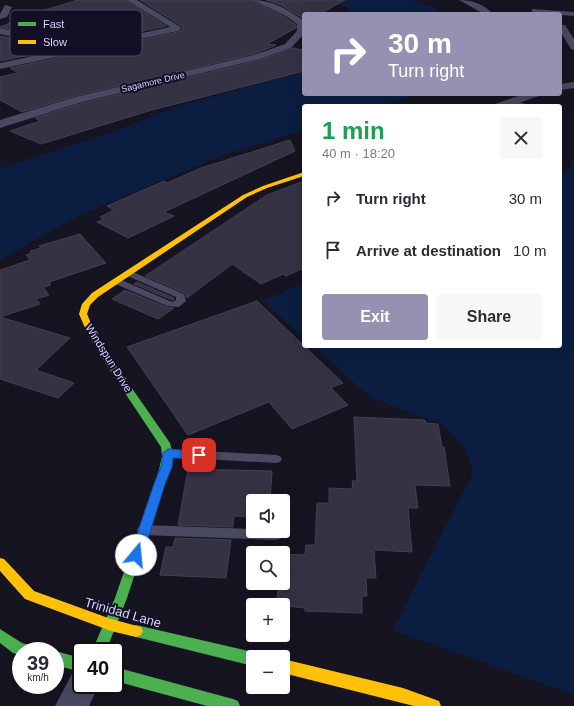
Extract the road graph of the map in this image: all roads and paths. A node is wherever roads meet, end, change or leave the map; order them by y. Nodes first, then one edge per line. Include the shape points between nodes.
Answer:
1 (131, 0) edge
2 (257, 0) edge
3 (463, 0) edge
4 (8, 7) dead end
5 (535, 11) dead end
6 (487, 12) edge
7 (548, 12) edge
8 (562, 13) edge
9 (574, 14) edge
10 (0, 17) edge
11 (562, 27) dead end
12 (0, 31) edge
13 (10, 33) edge
14 (142, 35) edge
15 (574, 47) edge
16 (44, 56) edge
17 (0, 66) edge
18 (528, 96) edge
19 (511, 101) junction
20 (504, 104) edge
21 (520, 104) edge
22 (0, 124) edge
23 (302, 175) edge
24 (128, 273) junction
25 (116, 281) junction
26 (168, 453) junction
27 (276, 459) dead end
28 (144, 530) junction
29 (246, 534) edge
30 (0, 563) edge
31 (110, 624) junction
32 (0, 635) edge
33 (103, 642) edge
34 (12, 644) edge
35 (246, 657) edge
36 (290, 668) edge
37 (124, 676) edge
38 (78, 694) edge
39 (71, 706) edge
40 (233, 706) edge
41 (434, 706) edge

1 - 14 street via 178,28
2 - 22 street, Sagamore Drive via 289,14 301,23 301,32 288,46 257,57 79,100
3 - 6 street
4 - 10 street
5 - 7 street
8 - 9 street
11 - 15 street
12 - 13 street
16 - 17 street
18 - 19 street
19 - 20 street
19 - 21 lane
23 - 24 street, Windspun Drive via 253,192
24 - 25 street, Windspun Drive
24 - 25 lane via 181,296 181,301 176,305 170,304
25 - 26 street, Windspun Drive via 95,295 86,304 83,314 93,337 166,446
26 - 27 lane
26 - 28 street via 167,467
28 - 29 lane
28 - 31 street
30 - 31 street, Trinidad Lane via 30,595
31 - 33 street
31 - 35 street, Trinidad Lane
32 - 34 street
36 - 41 street via 403,695
37 - 40 street
38 - 39 street

